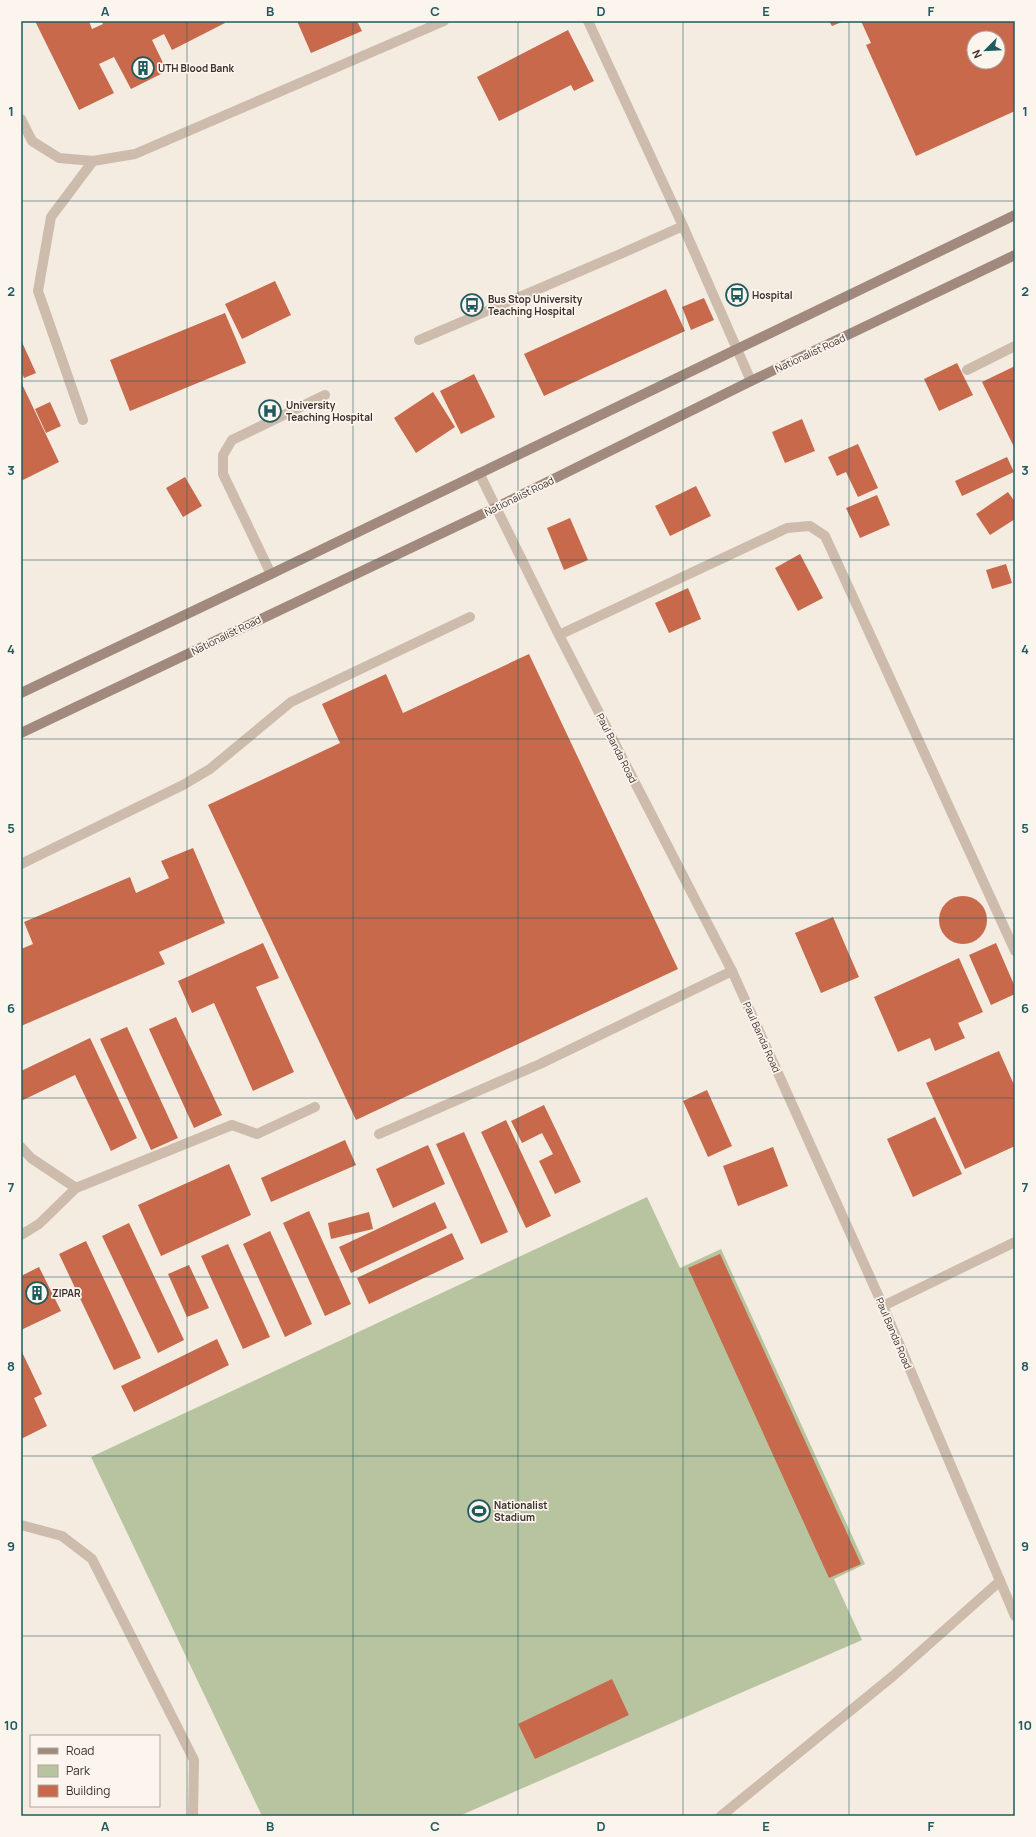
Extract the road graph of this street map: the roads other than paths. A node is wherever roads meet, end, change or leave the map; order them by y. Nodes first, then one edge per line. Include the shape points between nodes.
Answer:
1 (444, 21) edge
2 (588, 21) edge
3 (21, 119) edge
4 (93, 161) junction
5 (1015, 215) edge
6 (683, 226) junction
7 (1015, 255) edge
8 (419, 340) dead end
9 (1015, 346) edge
10 (737, 350) junction
11 (967, 370) dead end
12 (751, 381) junction
13 (325, 396) dead end
14 (83, 420) dead end
15 (479, 473) junction
16 (497, 507) junction
17 (272, 574) junction
18 (470, 617) dead end
19 (559, 635) junction
20 (21, 693) edge
21 (21, 733) edge
22 (21, 864) edge
23 (1015, 951) edge
24 (732, 971) junction
25 (315, 1107) dead end
26 (379, 1134) dead end
27 (21, 1147) edge
28 (76, 1188) junction
29 (21, 1235) edge
30 (1015, 1242) edge
31 (883, 1306) junction
32 (21, 1525) edge
33 (1000, 1581) junction
34 (1015, 1616) edge
35 (193, 1816) edge
36 (721, 1816) edge

1 - 4 street via 135,154
2 - 6 street
3 - 4 street via 32,141 59,158
4 - 14 street via 51,217 38,291
5 - 10 main road
6 - 8 street
6 - 10 street
7 - 12 main road, Nationalist Road
9 - 11 street
10 - 12 street
10 - 15 main road
12 - 16 main road, Nationalist Road
13 - 17 street via 232,440 223,455 223,474
15 - 16 street, Paul Banda Road
15 - 17 main road
16 - 19 street, Paul Banda Road
16 - 21 main road, Nationalist Road
17 - 20 main road
18 - 22 street via 291,702 210,769 183,785
19 - 23 street via 787,528 810,526 825,536
19 - 24 street, Paul Banda Road
24 - 26 street via 540,1064
24 - 31 street, Paul Banda Road
25 - 28 street via 257,1134 232,1125
27 - 28 street via 31,1158
28 - 29 street via 39,1224
30 - 31 street
31 - 33 street, Paul Banda Road
32 - 35 street via 62,1536 92,1560 194,1760
33 - 34 street, Paul Banda Road
33 - 36 street via 892,1676

